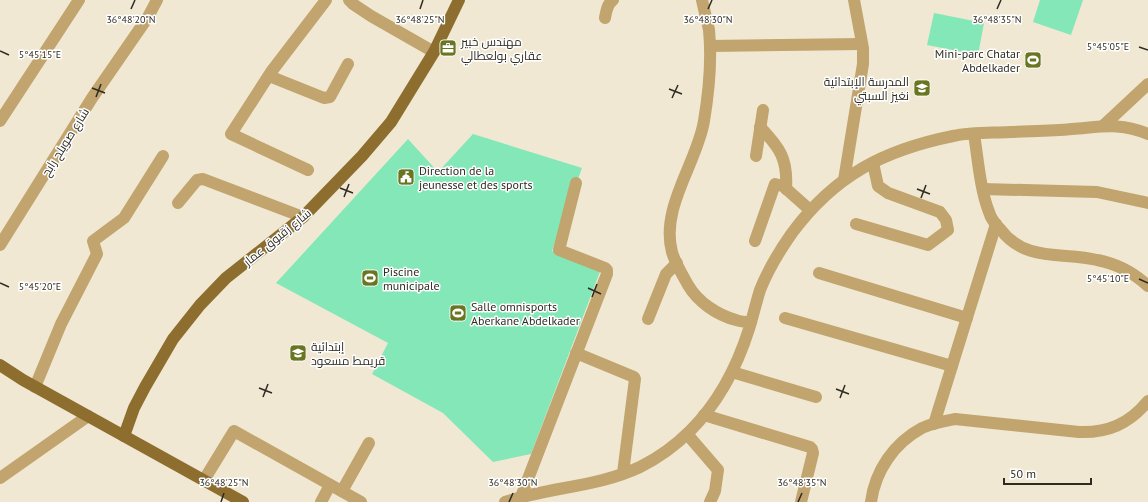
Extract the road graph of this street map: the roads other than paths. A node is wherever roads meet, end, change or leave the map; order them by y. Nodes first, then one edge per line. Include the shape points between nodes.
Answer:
1 (79, 0) edge
2 (157, 0) edge
3 (326, 0) edge
4 (349, 0) edge
5 (459, 0) edge
6 (613, 0) edge
7 (854, 0) edge
8 (701, 1) edge
9 (604, 18) dead end
10 (862, 44) junction
11 (710, 46) junction
12 (434, 52) junction
13 (348, 64) dead end
14 (269, 76) junction
15 (1148, 84) edge
16 (763, 110) dead end
17 (0, 121) edge
18 (1103, 126) junction
19 (760, 127) junction
20 (974, 134) junction
21 (1148, 134) edge
22 (163, 156) dead end
23 (756, 156) dead end
24 (873, 163) junction
25 (308, 170) dead end
26 (844, 180) junction
27 (576, 183) dead end
28 (786, 189) junction
29 (983, 189) junction
30 (178, 203) dead end
31 (1148, 203) edge
32 (810, 210) junction
33 (303, 217) junction
34 (856, 224) dead end
35 (996, 224) junction
36 (755, 241) dead end
37 (0, 245) edge
38 (677, 263) junction
39 (819, 273) dead end
40 (1148, 286) edge
41 (786, 318) dead end
42 (967, 318) junction
43 (648, 319) dead end
44 (751, 322) junction
45 (576, 353) junction
46 (0, 365) edge
47 (952, 366) junction
48 (732, 372) junction
49 (35, 386) junction
50 (816, 397) dead end
51 (1148, 401) edge
52 (704, 415) junction
53 (88, 416) junction
54 (934, 424) junction
55 (687, 434) junction
56 (124, 436) junction
57 (369, 443) dead end
58 (623, 473) junction
59 (0, 478) edge
60 (204, 480) junction
61 (330, 485) junction
62 (342, 491) junction
63 (548, 496) edge
64 (521, 497) junction
65 (230, 499) edge
66 (243, 502) edge
67 (321, 502) edge
68 (361, 502) edge
69 (505, 502) edge
70 (710, 502) edge
71 (801, 502) edge
72 (871, 502) edge

1 - 17 street
2 - 37 street, شارع صويلح رابح
3 - 14 street
4 - 12 street via 371,16
5 - 12 main road, شارع زقيوق عمار
6 - 9 street
7 - 10 street
8 - 11 street via 709,29
10 - 11 street
10 - 26 street via 863,64
11 - 38 street via 708,92 702,131 676,197 670,227 672,252
12 - 33 main road, شارع زقيوق عمار via 391,122
13 - 14 street via 330,97 327,98
14 - 25 street via 231,134
15 - 18 street
16 - 19 street
18 - 20 street
18 - 21 street via 1121,126
19 - 23 street
19 - 28 street via 774,141 783,158
20 - 24 street via 907,148
20 - 29 street
22 - 49 street via 124,218 93,241 97,254 61,324
24 - 26 street
24 - 34 street via 878,186 888,194 940,212 946,220 948,230 928,245
26 - 32 street
27 - 45 street via 559,250 607,270
28 - 32 street
28 - 36 street via 776,184
29 - 31 street via 1097,192
29 - 35 street via 989,213
30 - 33 street via 197,180 203,179
32 - 44 street via 776,258 760,290
33 - 56 main road, شارع زقيوق عمار via 226,278 200,305 173,339 141,394
35 - 40 street via 1022,248 1042,254 1106,262 1133,273
35 - 42 street
38 - 43 street via 666,274
38 - 44 street via 690,288 704,303 736,321
39 - 42 street
41 - 47 street
42 - 47 street
44 - 48 street
45 - 58 street via 635,379
45 - 64 street
46 - 49 main road
47 - 54 street
48 - 50 street
48 - 52 street
49 - 53 main road
51 - 54 street via 1121,424 1094,433 955,419
52 - 55 street
52 - 71 street via 812,449
53 - 56 main road
53 - 59 street
54 - 72 street via 910,436 890,454 876,480
55 - 58 street via 649,462
55 - 70 street via 718,470 715,491
56 - 60 main road
57 - 62 street
58 - 63 street
60 - 61 street via 234,431
60 - 65 main road
61 - 62 street
61 - 67 street
62 - 68 street
63 - 64 street
64 - 69 street
65 - 66 main road

